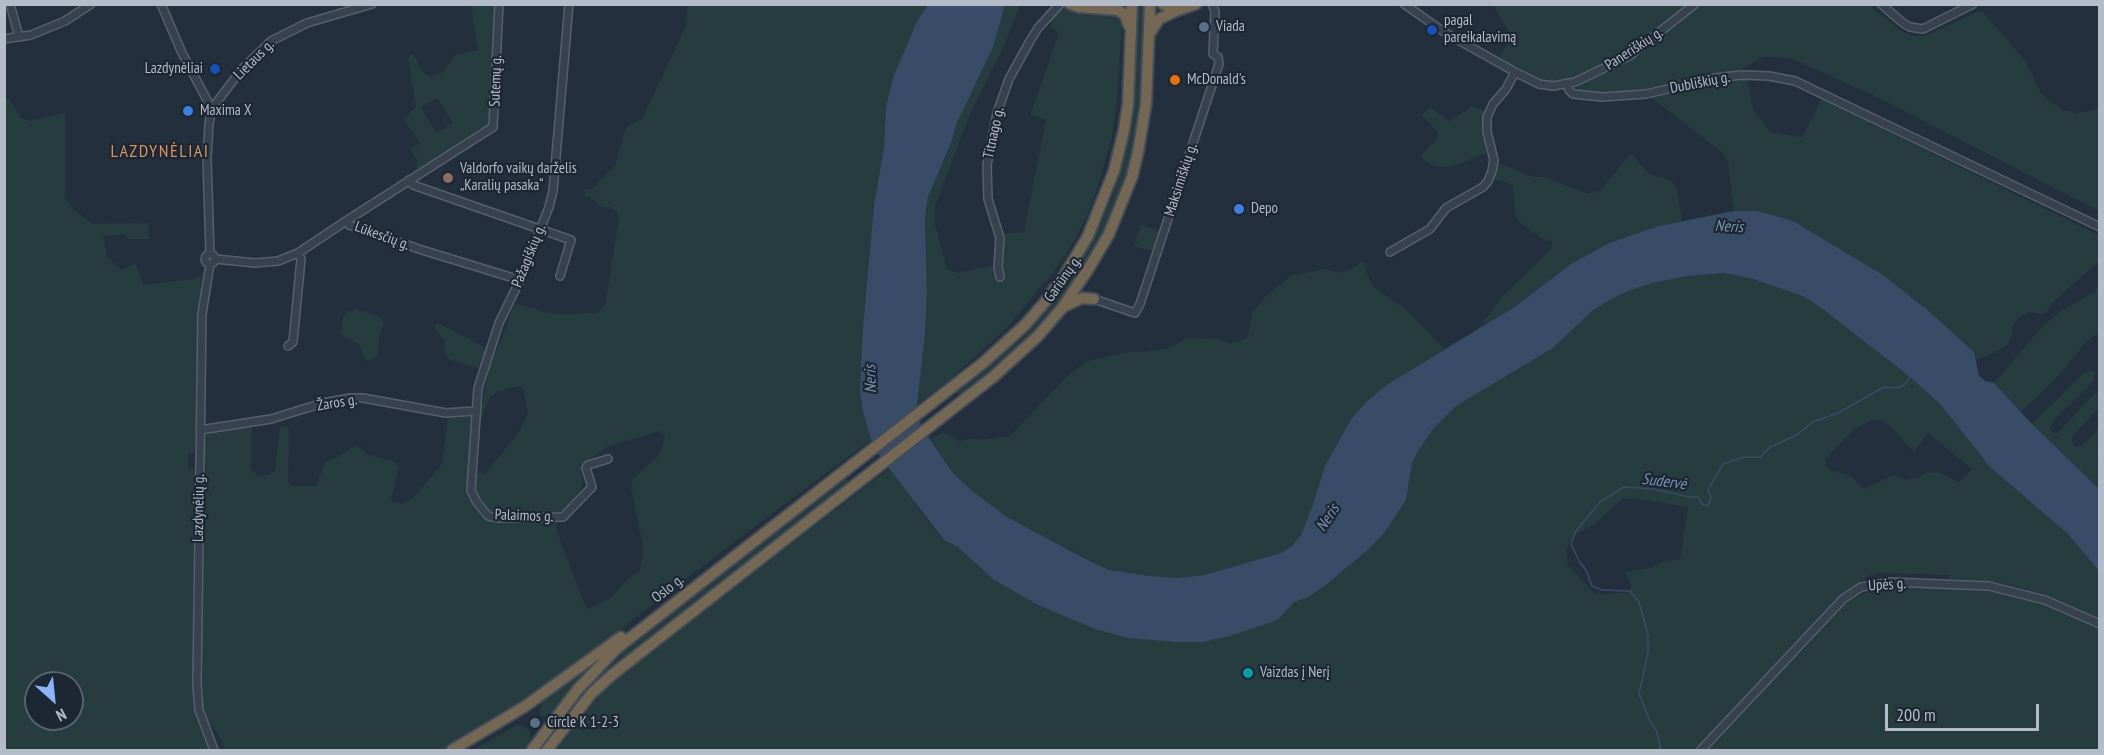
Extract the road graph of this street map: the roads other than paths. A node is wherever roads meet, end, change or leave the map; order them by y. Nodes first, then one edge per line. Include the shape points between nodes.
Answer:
1 (10, 4) edge
2 (91, 4) edge
3 (161, 4) edge
4 (372, 4) edge
5 (499, 4) edge
6 (569, 4) edge
7 (1060, 4) edge
8 (1070, 4) edge
9 (1123, 4) edge
10 (1132, 4) edge
11 (1150, 4) edge
12 (1163, 4) edge
13 (1196, 4) edge
14 (1212, 4) edge
15 (1404, 4) edge
16 (1695, 4) edge
17 (1881, 4) edge
18 (1973, 4) edge
19 (1103, 8) junction
20 (1178, 10) junction
21 (1149, 34) junction
22 (1131, 35) junction
23 (19, 37) junction
24 (4, 39) edge
25 (1515, 72) junction
26 (1567, 84) junction
27 (211, 109) junction
28 (408, 180) junction
29 (346, 221) junction
30 (2100, 227) edge
31 (540, 229) junction
32 (1390, 252) dead end
33 (298, 253) junction
34 (212, 259) junction
35 (1089, 268) junction
36 (560, 276) dead end
37 (1000, 276) dead end
38 (520, 280) junction
39 (1094, 299) junction
40 (1062, 308) junction
41 (288, 346) dead end
42 (476, 411) junction
43 (200, 430) junction
44 (608, 459) dead end
45 (843, 471) joint
46 (476, 501) joint
47 (793, 510) junction
48 (2100, 624) edge
49 (494, 726) junction
50 (214, 750) edge
51 (452, 750) edge
52 (465, 750) edge
53 (532, 750) edge
54 (547, 750) edge
55 (1701, 750) edge

1 - 23 street
2 - 23 street via 65,21
3 - 27 street via 180,51
4 - 27 street, Lietaus g. via 307,23 271,41 242,69
5 - 28 street, Sutemų g. via 493,127
6 - 31 street, Pažagiškių g. via 553,191
7 - 37 street, Titnago g. via 1030,41 1009,79 997,113 987,165 988,199 1000,238
8 - 19 highway
9 - 19 highway
10 - 22 highway, Gariūnų g.
11 - 21 highway, Gariūnų g.
12 - 20 highway
13 - 20 highway
14 - 39 street, Maksimiškių g. via 1213,54 1219,64 1140,304 1135,313
15 - 25 street, Dubliškių g.
16 - 26 street, Paneriškių g. via 1629,56
17 - 18 street via 1916,29
19 - 22 highway via 1124,13
20 - 21 highway via 1159,19
21 - 35 highway, Gariūnų g. via 1146,104 1138,152 1118,215
22 - 45 highway, Gariūnų g. via 1130,84 1120,149 1088,236 1064,276 1025,325 983,363
23 - 24 street
25 - 26 street, Dubliškių g. via 1539,84
25 - 32 street via 1487,117 1494,160 1488,181 1446,208 1430,229
26 - 30 street, Dubliškių g. via 1573,94 1602,97 1646,94 1742,75 1795,81
27 - 34 street, Lazdynėlių g. via 207,166
28 - 29 street, Sutemų g.
28 - 31 street
29 - 33 street, Lūkesčių g.
29 - 38 street, Lūkesčių g.
31 - 36 street via 571,240
31 - 38 street, Pažagiškių g.
33 - 34 street, Lūkesčių g. via 268,262
33 - 41 street via 301,259 293,342
34 - 43 street, Lazdynėlių g. via 202,314
35 - 39 highway via 1086,287
35 - 40 highway, Gariūnų g.
38 - 42 street, Pažagiškių g. via 499,323 478,388
39 - 40 highway via 1082,298
40 - 54 highway, Gariūnų g. via 1018,356 962,402 613,674 592,693
42 - 43 street, Žaros g. via 446,413 350,398 271,419
42 - 46 street, Pažagiškių g. via 471,490
43 - 50 street, Lazdynėlių g. via 197,685 199,710
44 - 46 street, Palaimos g. via 588,465 592,487 563,518 493,517
45 - 47 highway, Oslo g.
47 - 49 highway via 571,675
47 - 53 highway, Oslo g. via 616,649 578,689
48 - 55 street, Upės g. via 2045,600 1989,586 1892,582 1861,587 1843,599
49 - 51 highway
49 - 52 highway

